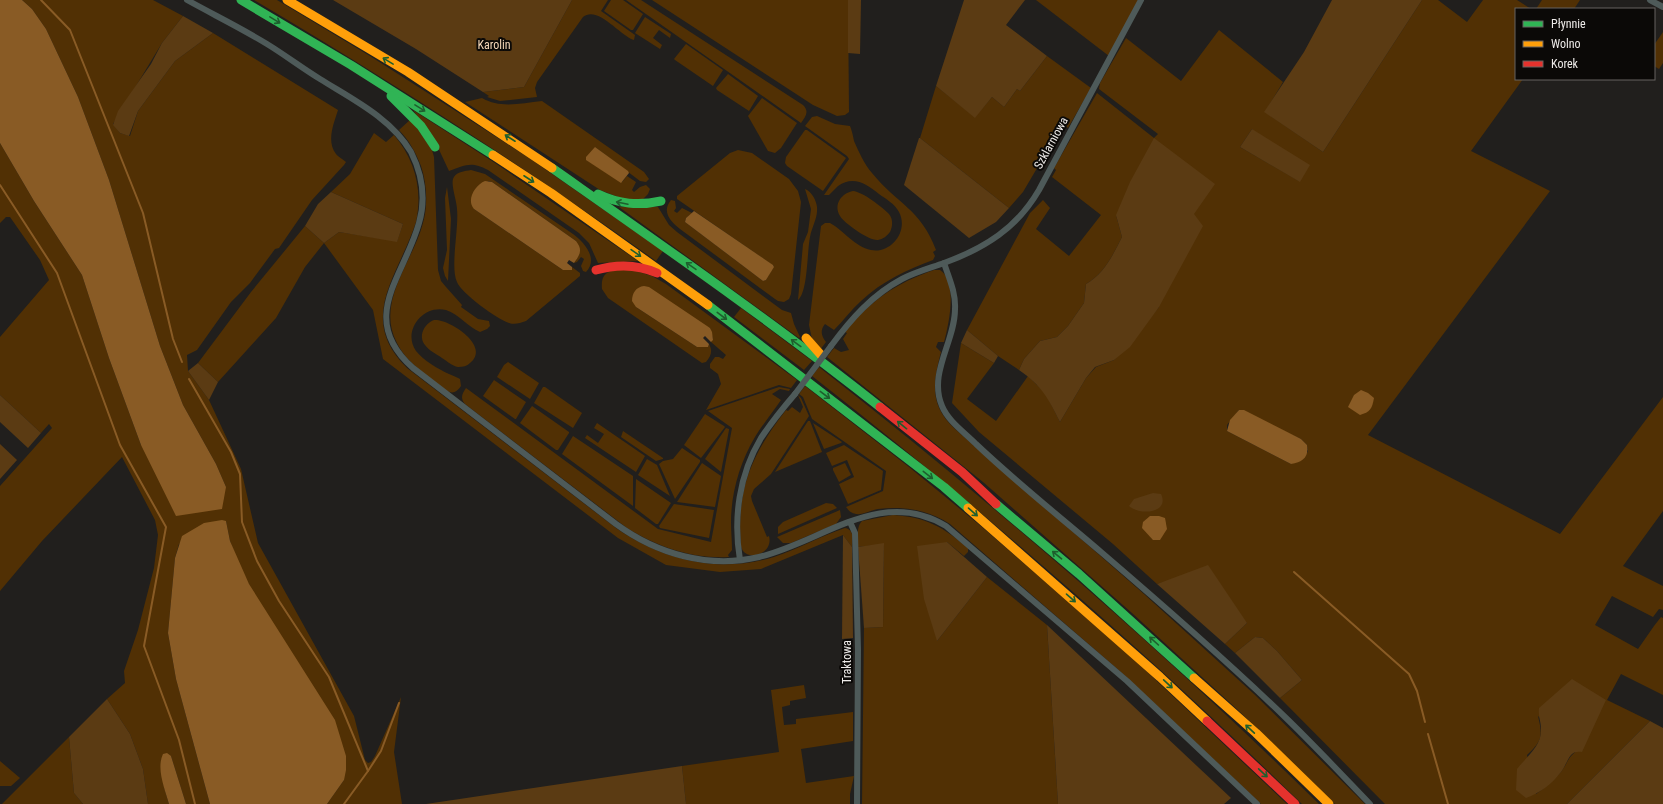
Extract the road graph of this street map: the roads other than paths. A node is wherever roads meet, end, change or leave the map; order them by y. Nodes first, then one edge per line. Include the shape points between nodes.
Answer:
1 (188, 0) edge
2 (241, 0) edge
3 (287, 0) edge
4 (1141, 0) edge
5 (1650, 0) edge
6 (1663, 7) edge
7 (351, 65) junction
8 (435, 147) dead end
9 (565, 176) junction
10 (661, 200) dead end
11 (944, 263) junction
12 (596, 270) dead end
13 (691, 292) junction
14 (806, 338) dead end
15 (839, 374) junction
16 (850, 522) junction
17 (740, 560) junction
18 (857, 804) edge
19 (1257, 804) edge
20 (1295, 804) edge
21 (1329, 804) edge
22 (1370, 804) edge

1 - 17 street via 267,44 372,113 394,130 410,151 420,177 421,214 415,235 392,287 386,313 391,340 404,360 637,538 685,557
2 -> 7 highway
9 -> 3 highway via 408,72
4 - 11 street, Szklarniowa via 1025,212 1002,233 982,246
5 - 6 street
7 - 8 highway via 406,110 427,133
7 -> 13 highway via 551,193
10 -> 9 highway via 632,205 617,202
15 -> 9 highway
11 - 17 street, Szklarniowa, bridge via 901,280 874,297 855,315 762,438 744,475 739,500 737,536
11 - 22 street via 951,282 955,308 952,330 939,374 938,390 941,405 950,420 1209,647 1285,717
12 - 13 highway via 619,265 642,267
13 -> 20 highway via 944,487 1160,677
14 - 15 highway
21 -> 15 highway via 1244,723 1079,574 1007,514 962,472
16 - 17 street via 776,552
16 - 18 street, Traktowa via 855,533 858,650
16 - 19 street via 876,514 903,512 930,518 946,526 1128,681

